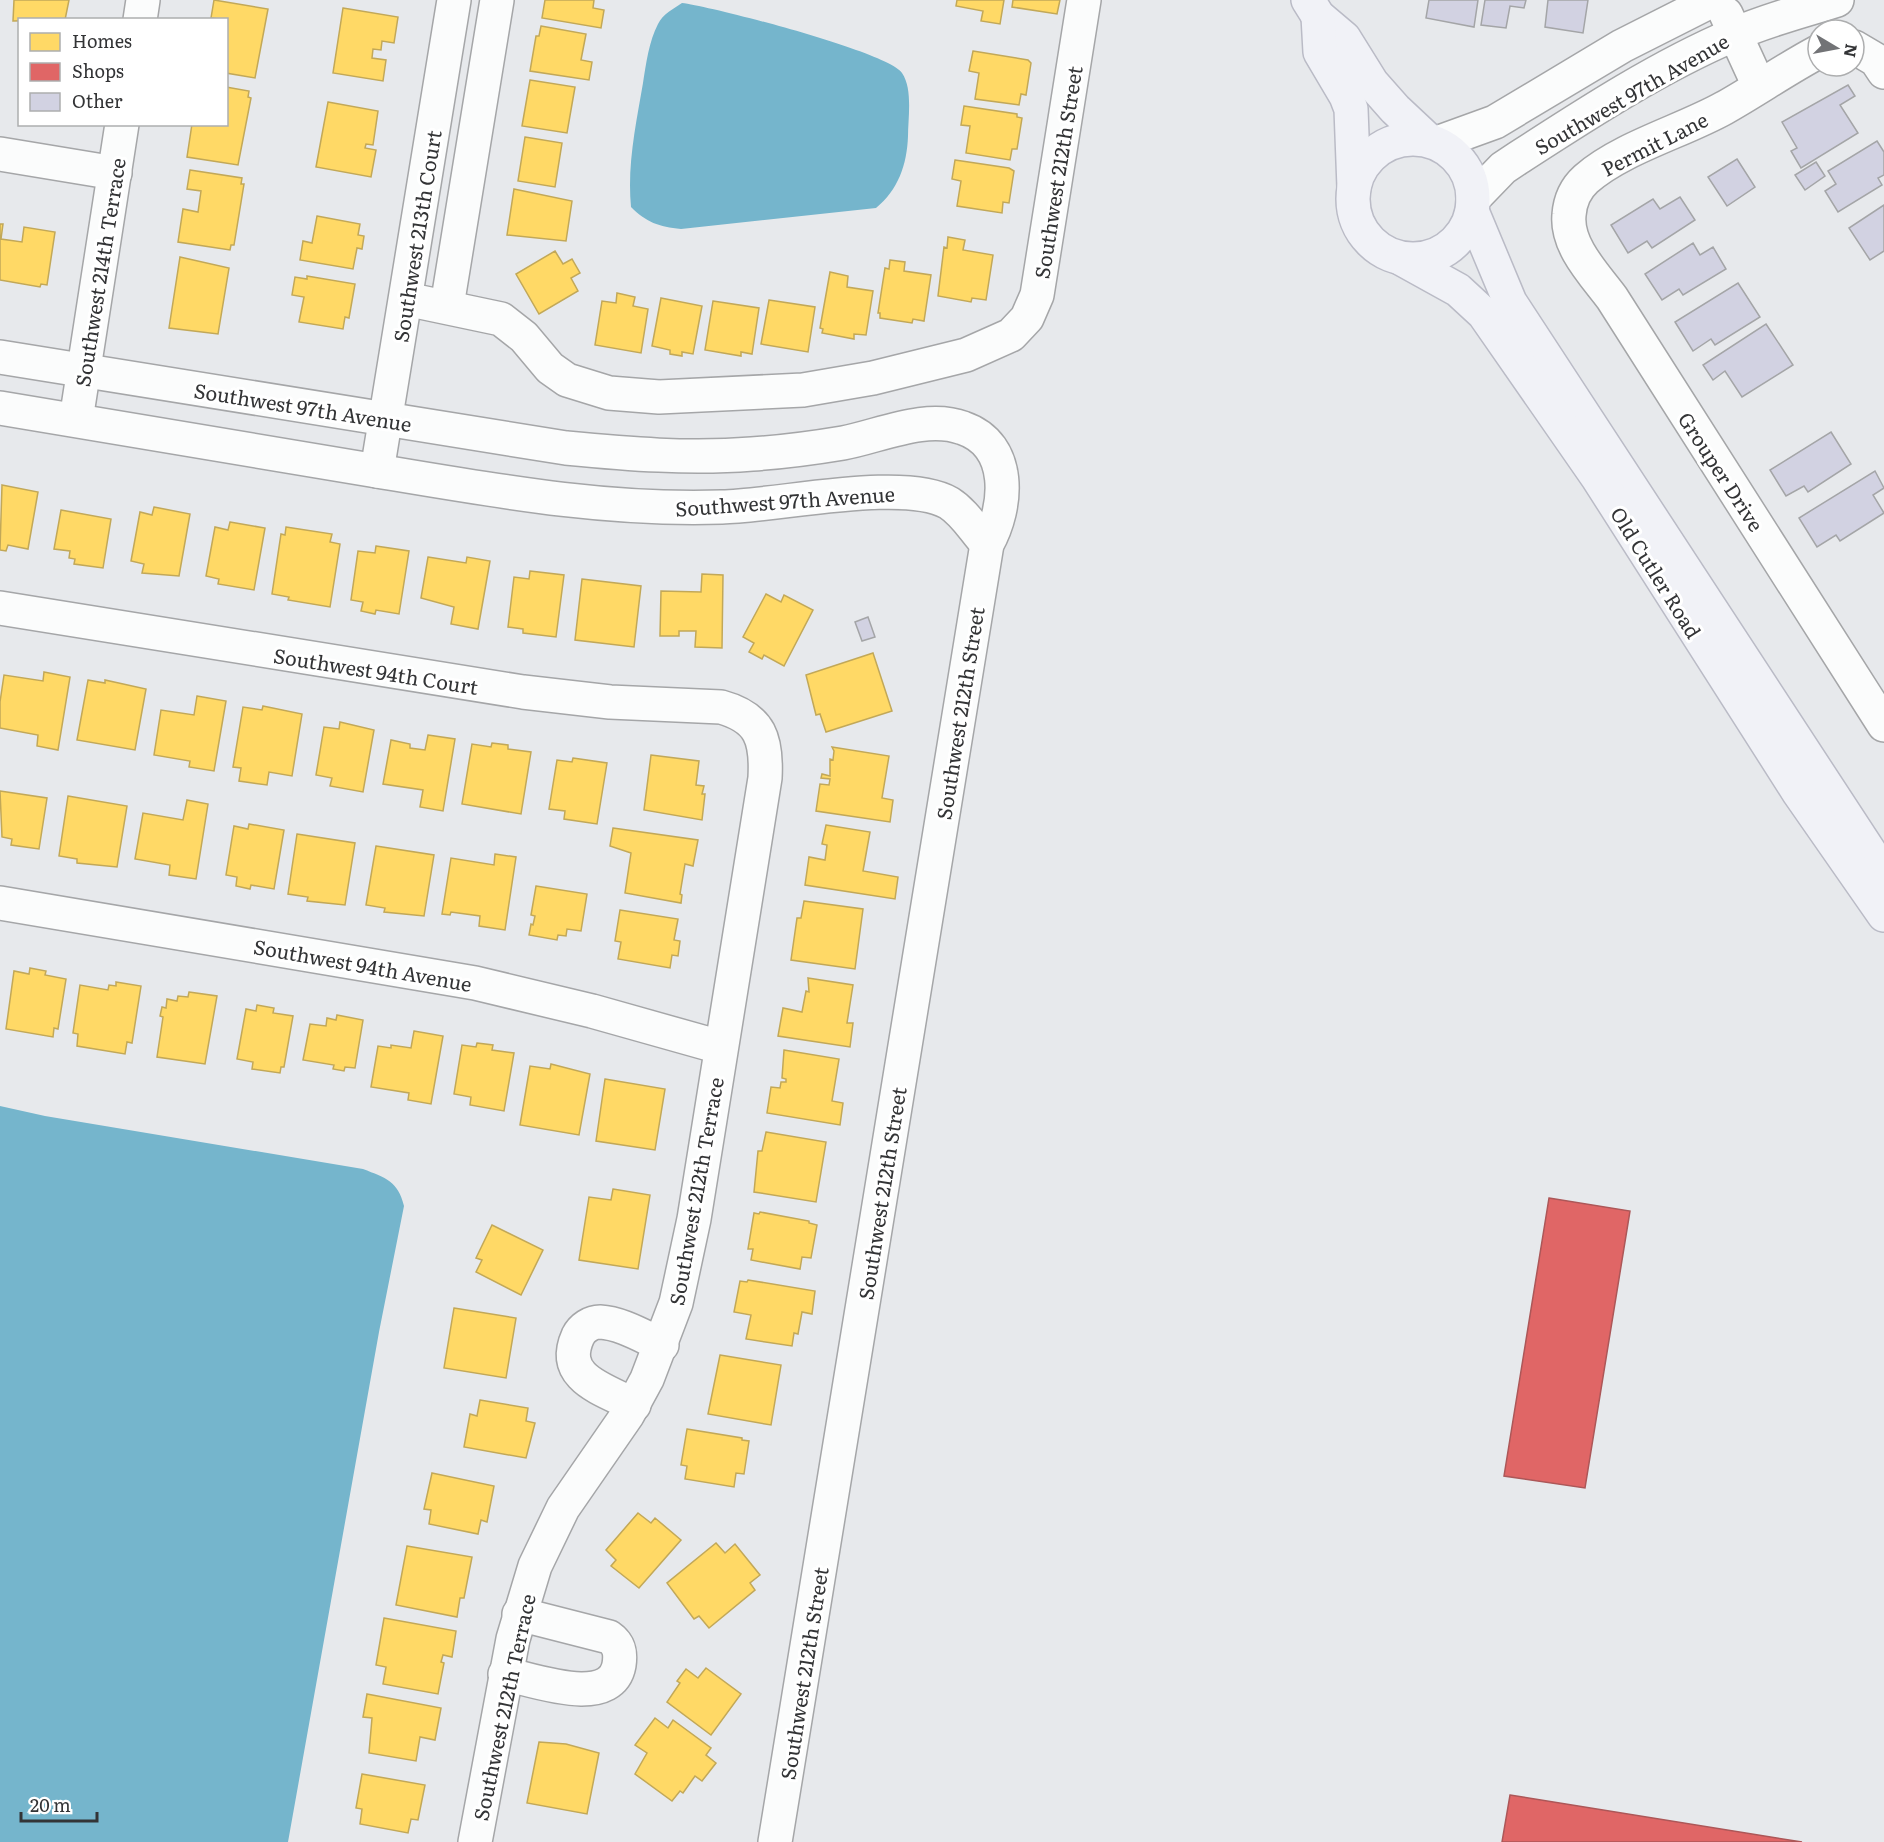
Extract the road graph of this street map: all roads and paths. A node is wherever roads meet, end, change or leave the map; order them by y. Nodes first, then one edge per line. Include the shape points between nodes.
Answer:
1 (143, 0) edge
2 (454, 0) edge
3 (497, 0) edge
4 (1084, 0) edge
5 (1713, 0) edge
6 (1720, 0) edge
7 (1838, 0) edge
8 (1313, 8) edge
9 (140, 18) edge
10 (1734, 34) junction
11 (1866, 54) edge
12 (1806, 58) edge
13 (1884, 72) edge
14 (1759, 86) junction
15 (123, 126) edge
16 (1432, 141) junction
17 (0, 154) edge
18 (115, 173) junction
19 (1354, 188) junction
20 (1473, 205) junction
21 (1569, 216) joint
22 (1402, 259) junction
23 (406, 299) junction
24 (447, 306) junction
25 (0, 357) edge
26 (83, 371) junction
27 (0, 408) edge
28 (386, 419) junction
29 (76, 420) junction
30 (377, 471) junction
31 (987, 544) junction
32 (0, 608) edge
33 (751, 721) joint
34 (1884, 725) edge
35 (1884, 873) edge
36 (0, 903) edge
37 (1884, 915) edge
38 (720, 1047) junction
39 (662, 1345) junction
40 (633, 1405) junction
41 (519, 1614) junction
42 (505, 1674) junction
43 (475, 1842) edge
44 (775, 1842) edge

1 - 9 street
2 - 23 street, Southwest 213th Court
3 - 24 street
4 - 24 street, Southwest 212th Street via 1037,295 1027,318 1011,335 966,355 835,385 738,394 630,396 567,380 501,319
5 - 16 street, Southwest 97th Avenue via 1623,46 1495,122
6 - 10 street
7 - 10 street, Southwest 97th Avenue
8 - 16 main road via 1344,38 1372,83 1395,109
8 - 19 main road via 1320,52 1351,109
10 - 14 street
10 - 20 street, Southwest 97th Avenue via 1553,135 1503,168
11 - 13 street
12 - 14 street, Permit Lane
14 - 21 street, Permit Lane via 1588,177 1574,196
15 - 18 street, Southwest 214th Terrace
16 - 19 main road via 1401,140 1380,149 1363,166
16 - 20 main road via 1463,165 1472,187
17 - 18 street
18 - 26 street, Southwest 214th Terrace
19 - 22 main road via 1354,212 1363,233 1380,250
20 - 22 main road via 1463,232 1447,250 1425,259
20 - 35 main road, Old Cutler Road via 1493,266 1510,302
21 - 34 street, Grouper Drive via 1569,228 1585,261
22 - 37 main road, Old Cutler Road via 1458,290 1484,314 1598,478 1793,784
23 - 24 street
23 - 28 street, Southwest 213th Court
25 - 26 street, Southwest 97th Avenue
26 - 28 street, Southwest 97th Avenue
26 - 29 street, Southwest 214th Terrace
27 - 29 street, Southwest 97th Avenue
28 - 30 street, Southwest 213th Court
28 - 31 street, Southwest 97th Avenue via 566,448 659,456 798,449 924,425 950,424 965,428 991,448 1001,470 998,525
29 - 30 street, Southwest 97th Avenue
30 - 31 street, Southwest 97th Avenue via 560,500 652,507 744,506 876,492 918,494 940,499 960,511
31 - 44 street, Southwest 212th Street
32 - 33 street, Southwest 94th Court via 523,692 610,702 722,707
33 - 38 street, Southwest 212th Terrace via 765,746 765,778
36 - 38 street, Southwest 94th Avenue via 475,983
38 - 39 street, Southwest 212th Terrace via 685,1269
39 - 40 street, Southwest 212th Terrace
39 - 40 street via 599,1322 580,1331 574,1345 574,1367 583,1378
40 - 41 street, Southwest 212th Terrace via 563,1508 535,1566
41 - 42 street, Southwest 212th Terrace
41 - 42 street via 609,1637 617,1643 619,1668 612,1681 591,1690
42 - 43 street, Southwest 212th Terrace

